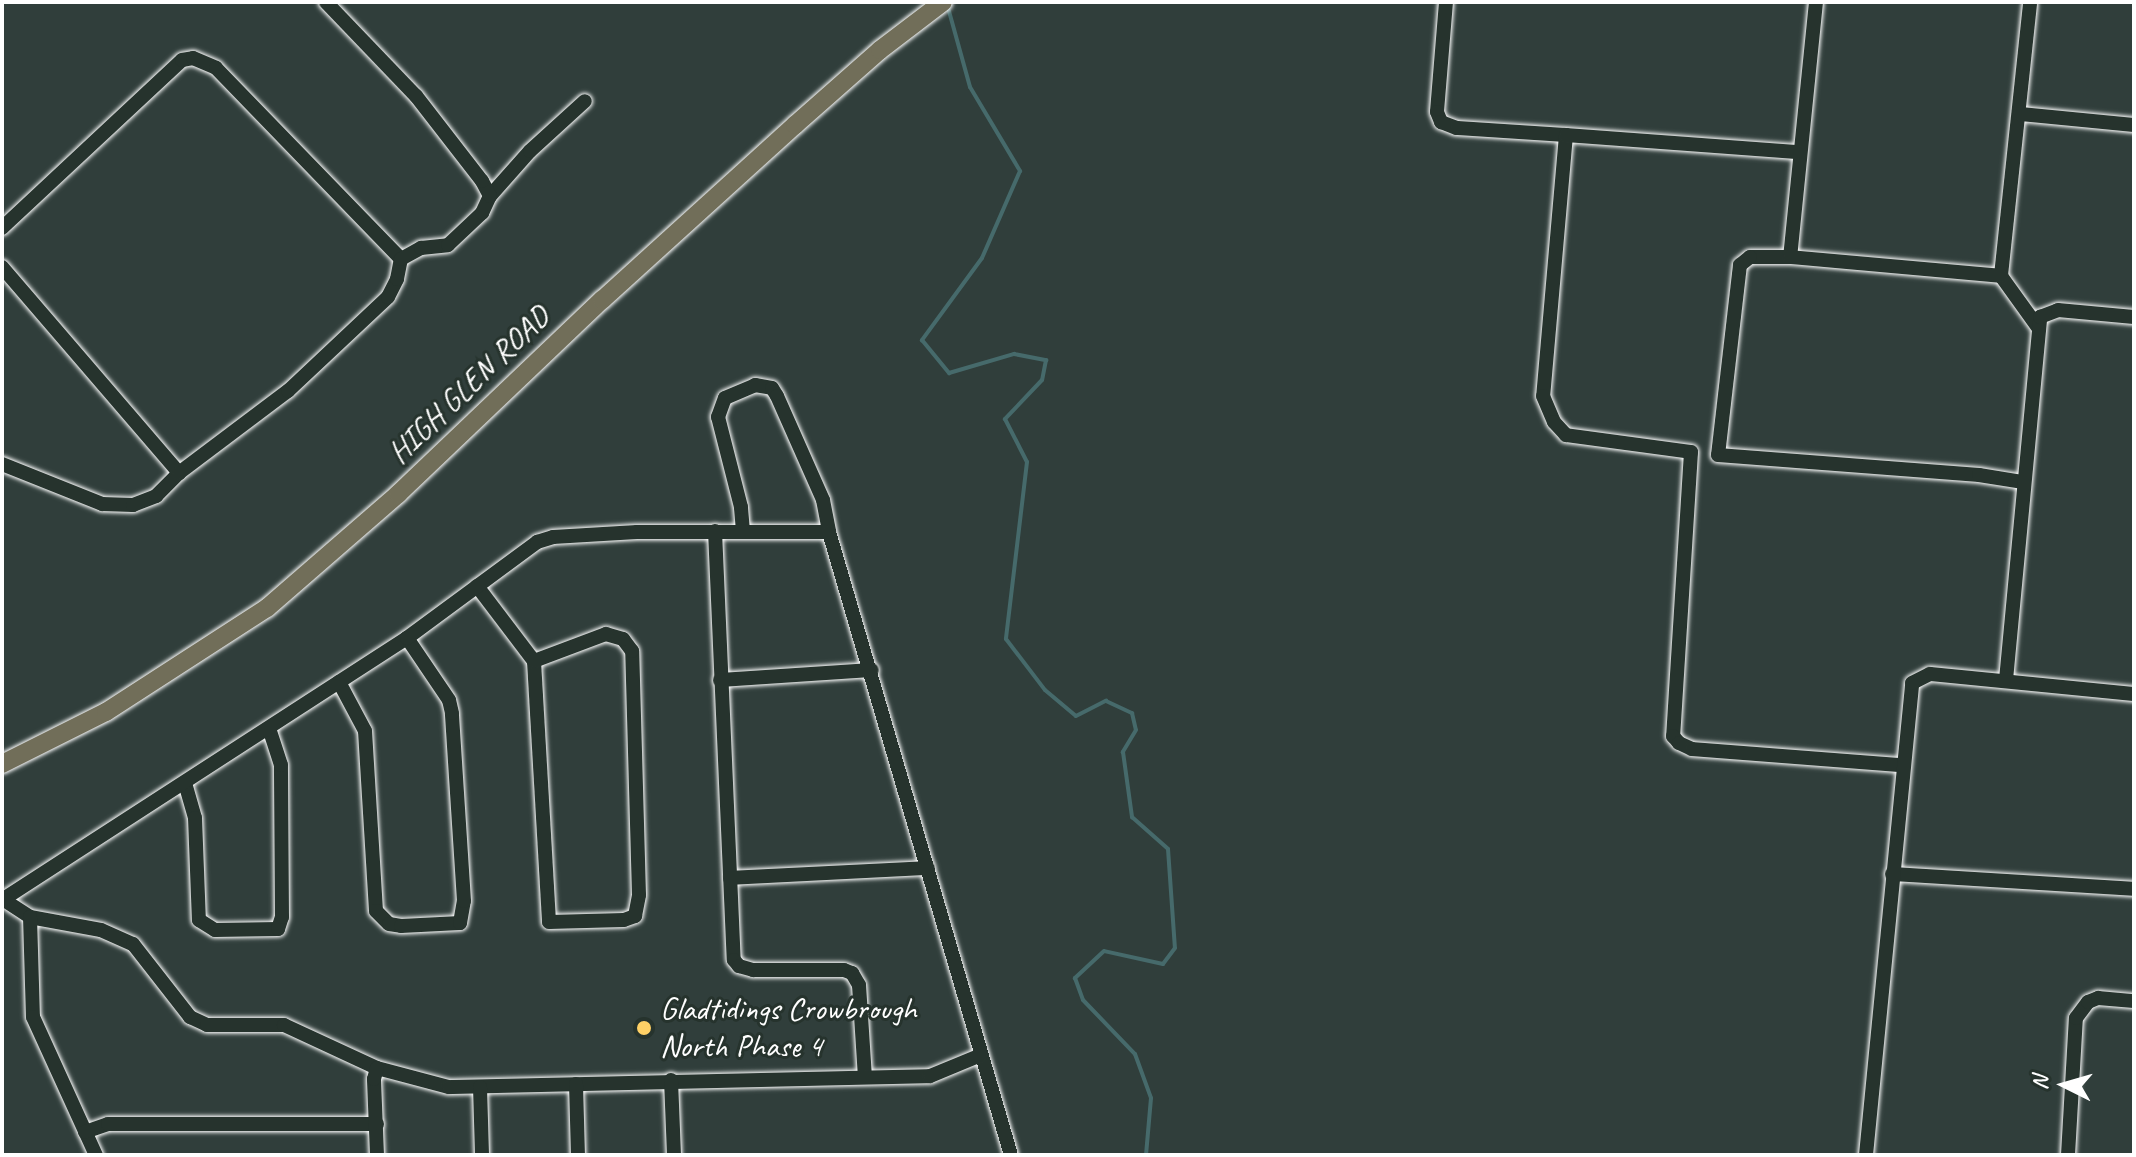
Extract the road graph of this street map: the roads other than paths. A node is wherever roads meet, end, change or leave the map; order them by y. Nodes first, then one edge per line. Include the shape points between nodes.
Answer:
1 (326, 2) edge
2 (942, 2) edge
3 (1446, 2) edge
4 (1816, 2) edge
5 (2030, 4) dead end
6 (585, 101) dead end
7 (2020, 114) junction
8 (2134, 125) edge
9 (1566, 135) junction
10 (1799, 152) junction
11 (490, 196) junction
12 (2, 228) edge
13 (1790, 257) junction
14 (401, 259) junction
15 (2, 267) edge
16 (2001, 276) junction
17 (2134, 317) edge
18 (2037, 326) junction
19 (1691, 452) junction
20 (1718, 455) junction
21 (2, 464) edge
22 (179, 473) junction
23 (2023, 482) junction
24 (715, 531) junction
25 (743, 531) junction
26 (829, 532) junction
27 (477, 586) junction
28 (407, 638) junction
29 (534, 661) junction
30 (872, 670) junction
31 (720, 680) junction
32 (2006, 680) junction
33 (339, 682) junction
34 (2134, 694) edge
35 (269, 729) junction
36 (2, 764) edge
37 (1901, 765) junction
38 (185, 783) junction
39 (928, 868) junction
40 (1892, 874) junction
41 (730, 878) junction
42 (2134, 889) edge
43 (3, 900) edge
44 (30, 917) junction
45 (2134, 1001) edge
46 (981, 1055) junction
47 (377, 1068) junction
48 (865, 1077) junction
49 (671, 1080) junction
50 (576, 1084) junction
51 (480, 1087) junction
52 (377, 1124) junction
53 (85, 1132) junction
54 (96, 1155) edge
55 (377, 1155) edge
56 (482, 1155) edge
57 (578, 1155) edge
58 (674, 1155) edge
59 (1011, 1155) edge
60 (1866, 1155) edge
61 (2068, 1155) edge

1 - 11 street via 416,96
2 - 36 main road, HIGH GLEN ROAD via 795,125 398,494 267,608 106,712
3 - 9 street via 1437,112 1441,122 1457,128
4 - 10 street
5 - 7 street
6 - 11 street
7 - 8 street
7 - 16 street
9 - 10 street
9 - 19 street via 1543,396 1547,409 1566,435
10 - 13 street
11 - 14 street via 482,213 448,245 421,248
12 - 14 street via 182,60 193,58 216,68
13 - 16 street
13 - 20 street via 1750,257 1740,265
14 - 22 street via 388,297 288,391
15 - 22 street
16 - 18 street
17 - 18 street via 2058,310 2040,317
18 - 23 street
19 - 20 street
19 - 37 street via 1673,736 1692,749
20 - 23 street
21 - 22 street via 117,507 156,496
23 - 32 street
24 - 25 street
24 - 27 street via 553,537 537,542
24 - 31 street
25 - 26 street
25 - 26 street via 718,417 725,398 755,385 772,388 777,396 823,500
26 - 30 street
27 - 28 street
27 - 29 street
28 - 33 street
28 - 33 street via 449,700 452,713 464,901 460,923 401,926 389,924 376,911 365,731
29 - 29 street via 549,922 635,916 639,895 632,651 623,639 606,634
30 - 31 street
30 - 39 street
31 - 41 street
32 - 34 street
32 - 37 street via 1930,674 1912,683
33 - 35 street
35 - 38 street
35 - 38 street via 281,765 278,929 215,930 199,920 195,818
37 - 40 street
38 - 43 street
39 - 41 street
39 - 46 street
40 - 42 street
40 - 60 street
41 - 48 street via 732,946 739,966 844,970 857,979
43 - 44 street
44 - 47 street via 101,930 133,944 190,1017 207,1025 284,1025
44 - 53 street via 33,1017
45 - 61 street via 2098,998 2076,1018
46 - 48 street via 930,1076
46 - 59 street
47 - 51 street via 449,1087
47 - 52 street
48 - 49 street
49 - 50 street
49 - 58 street
50 - 51 street
50 - 57 street
51 - 56 street
52 - 53 street via 108,1124
52 - 55 street
53 - 54 street

